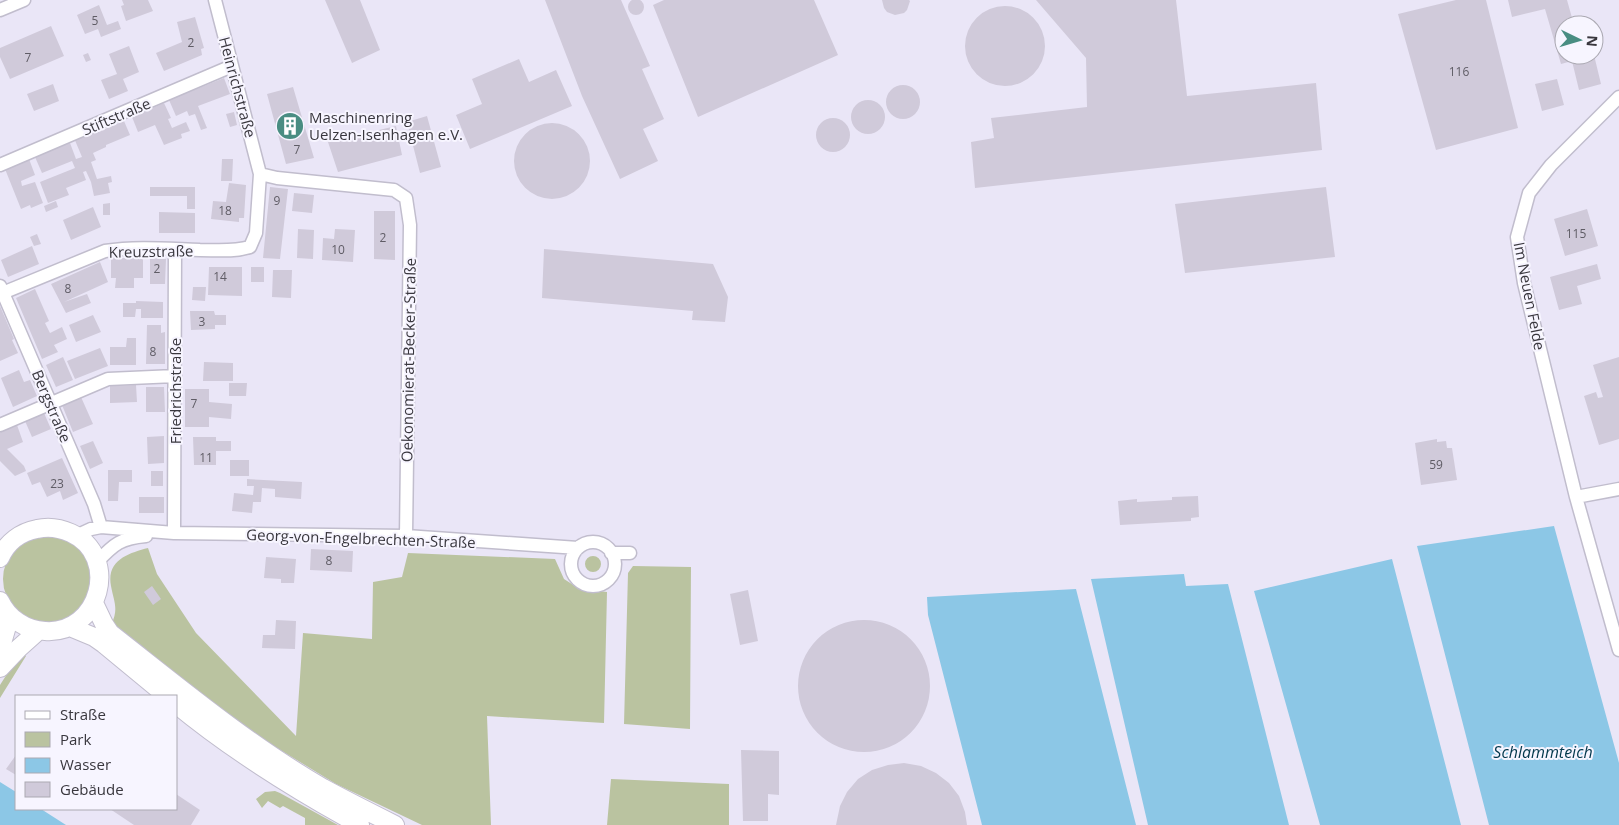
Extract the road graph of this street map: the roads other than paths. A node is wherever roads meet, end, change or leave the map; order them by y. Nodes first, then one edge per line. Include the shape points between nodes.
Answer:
1 (24, 0) edge
2 (215, 0) edge
3 (0, 10) edge
4 (232, 66) junction
5 (1619, 97) edge
6 (0, 165) edge
7 (260, 174) junction
8 (250, 247) joint
9 (175, 249) junction
10 (1, 291) edge
11 (175, 376) junction
12 (50, 403) junction
13 (0, 426) edge
14 (1619, 489) edge
15 (1576, 498) junction
16 (101, 527) junction
17 (174, 533) junction
18 (76, 536) junction
19 (406, 536) junction
20 (7, 537) edge
21 (578, 548) junction
22 (611, 553) junction
23 (630, 553) dead end
24 (0, 558) edge
25 (96, 562) junction
26 (0, 600) edge
27 (94, 603) junction
28 (10, 616) junction
29 (70, 627) junction
30 (38, 631) junction
31 (0, 650) edge
32 (1619, 650) edge
33 (0, 668) edge
34 (166, 695) edge
35 (178, 706) edge
36 (360, 825) edge
37 (395, 825) edge

1 - 3 street
2 - 4 street, Heinrichstraße
4 - 6 street, Stiftstraße
4 - 7 street, Heinrichstraße
5 - 15 street, Im Neuen Felde via 1551,165 1530,193 1517,237 1524,283
7 - 8 street, Heinrichstraße via 256,233
7 - 19 street, Oekonomierat-Becker-Straße via 394,190 406,198 410,225
8 - 9 street, Kreuzstraße via 238,251
9 - 10 street, Kreuzstraße via 106,251
9 - 11 street, Friedrichstraße
10 - 12 street, Bergstraße
11 - 12 street via 108,379
11 - 17 street, Friedrichstraße
12 - 13 street
12 - 16 street, Bergstraße
14 - 15 street
15 - 32 street, Im Neuen Felde
16 - 17 street, Georg-von-Engelbrechten-Straße
16 - 18 street, Georg-von-Engelbrechten-Straße
17 - 19 street, Georg-von-Engelbrechten-Straße
17 - 25 street, Georg-von-Engelbrechten-Straße via 122,540
18 - 20 main road via 61,529 44,527
18 - 25 main road via 88,547
19 - 21 street, Georg-von-Engelbrechten-Straße
20 - 24 main road via 7,546
21 - 22 street, Georg-von-Engelbrechten-Straße via 595,542
21 - 22 street via 571,559 572,572 585,585 604,583 613,573
22 - 23 street, Georg-von-Engelbrechten-Straße
25 - 27 main road via 100,582
26 - 28 main road
27 - 29 main road via 80,621
27 - 37 main road via 110,632 206,710 324,788
28 - 30 main road
28 - 31 main road
29 - 30 main road
29 - 34 main road via 104,644
30 - 33 main road
35 - 36 main road via 265,769

